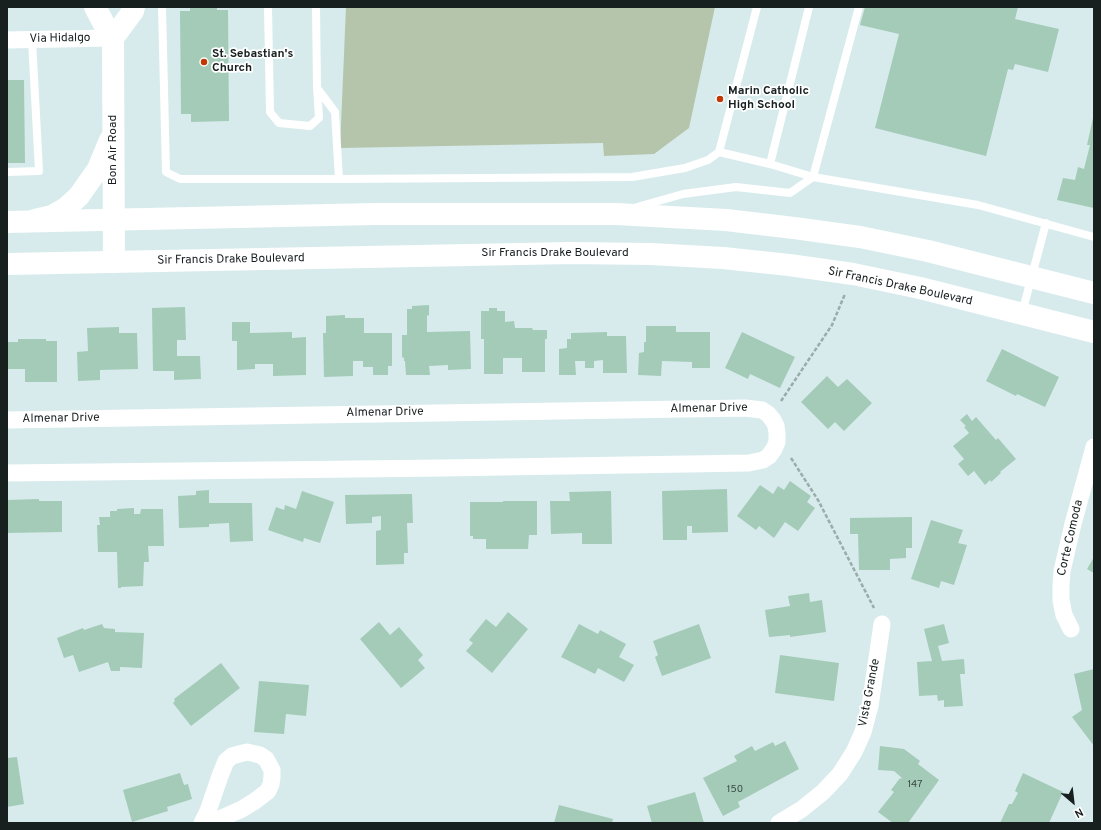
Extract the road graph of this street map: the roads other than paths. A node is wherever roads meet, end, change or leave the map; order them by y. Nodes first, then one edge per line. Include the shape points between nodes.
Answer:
1 (95, 7) edge
2 (134, 7) edge
3 (162, 7) edge
4 (268, 7) edge
5 (316, 7) edge
6 (757, 7) edge
7 (809, 7) edge
8 (859, 7) edge
9 (113, 38) junction
10 (7, 40) edge
11 (32, 40) junction
12 (317, 87) junction
13 (114, 131) junction
14 (719, 152) junction
15 (770, 164) junction
16 (7, 172) edge
17 (813, 177) junction
18 (339, 179) junction
19 (616, 214) junction
20 (114, 220) junction
21 (7, 222) edge
22 (31, 222) junction
23 (1046, 223) junction
24 (1094, 237) edge
25 (114, 262) junction
26 (7, 264) edge
27 (1032, 278) junction
28 (1094, 294) edge
29 (1022, 314) junction
30 (1094, 332) edge
31 (7, 420) edge
32 (1094, 447) edge
33 (7, 473) edge
34 (882, 624) road end
35 (1071, 629) dead end
36 (202, 823) edge
37 (211, 823) edge
38 (779, 823) edge

1 - 9 main road
2 - 9 main road
3 - 18 lane via 166,172 180,179
4 - 12 lane via 270,112 279,123 310,126 319,118
5 - 12 lane
6 - 14 lane
7 - 15 lane
8 - 17 lane
9 - 11 street, Via Hidalgo
9 - 13 main road, Bon Air Road
10 - 11 street, Via Hidalgo
11 - 16 lane via 39,171
12 - 18 lane via 335,112
13 - 20 main road, Bon Air Road
13 - 22 main road via 98,169 79,196 52,216
14 - 15 lane
14 - 18 lane via 708,160 685,168 632,177
15 - 17 lane
17 - 19 lane via 790,192 736,187 683,194
17 - 23 lane via 978,205
19 - 20 main road via 376,214
19 - 27 main road via 726,220 860,237 928,251
20 - 22 main road
20 - 25 main road, Bon Air Road
21 - 22 main road
23 - 24 lane
23 - 27 lane
25 - 26 main road, Sir Francis Drake Boulevard
25 - 29 main road, Sir Francis Drake Boulevard via 571,253 723,258 853,274
27 - 28 main road
27 - 29 lane
29 - 30 main road, Sir Francis Drake Boulevard
31 - 33 street, Almenar Drive via 746,408 762,410 768,414 776,426 777,433 777,442 769,456 749,463
32 - 35 street, Corte Comoda via 1062,572 1061,600 1064,615
34 - 38 street, Vista Grande via 870,706 854,752 840,774 823,792
36 - 37 street via 226,761 232,756 247,752 266,759 272,770 268,791 255,802

